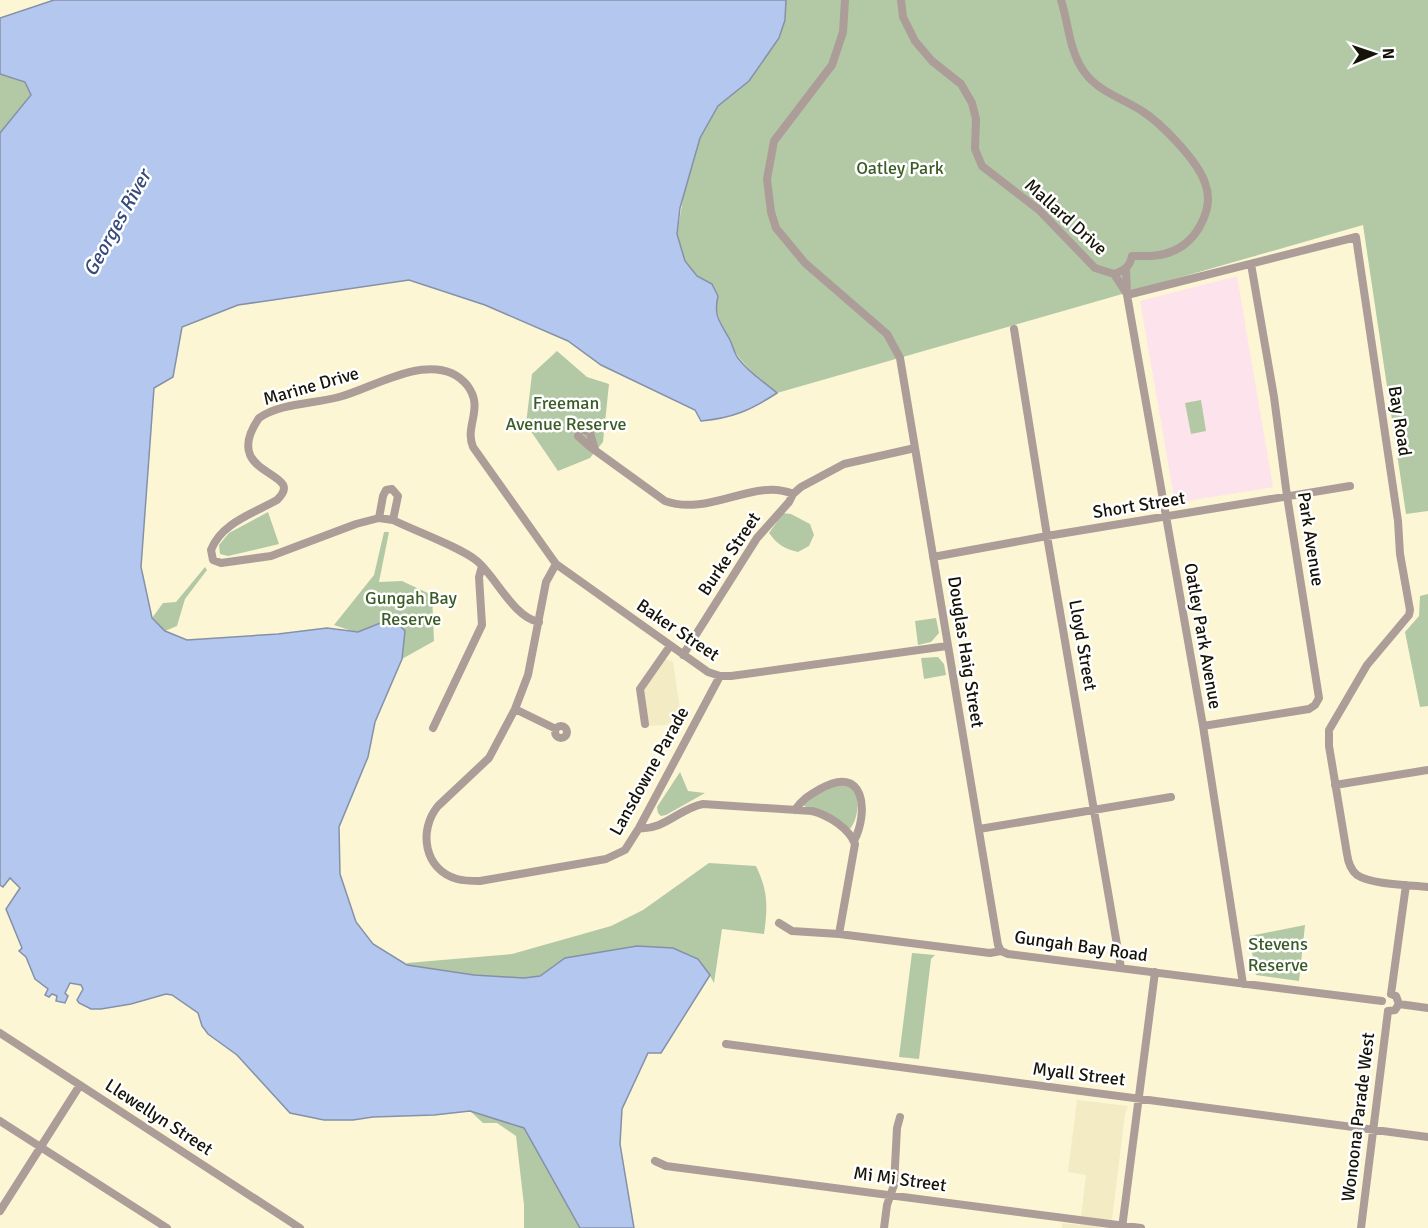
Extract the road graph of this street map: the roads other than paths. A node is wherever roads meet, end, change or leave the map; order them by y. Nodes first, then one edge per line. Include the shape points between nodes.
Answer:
1 (845, 0) edge
2 (901, 0) edge
3 (1060, 0) edge
4 (1251, 264) junction
5 (1126, 268) junction
6 (1114, 274) junction
7 (1127, 295) junction
8 (1014, 328) dead end
9 (471, 437) joint
10 (915, 448) junction
11 (595, 450) dead end
12 (1350, 486) dead end
13 (793, 494) junction
14 (1287, 496) junction
15 (1165, 517) junction
16 (379, 518) junction
17 (393, 520) junction
18 (1047, 536) junction
19 (933, 557) junction
20 (556, 564) junction
21 (482, 566) junction
22 (539, 622) junction
23 (670, 646) junction
24 (947, 646) junction
25 (683, 655) junction
26 (720, 676) junction
27 (515, 709) junction
28 (645, 724) dead end
29 (1203, 726) junction
30 (433, 728) dead end
31 (556, 729) dead end
32 (1428, 770) edge
33 (1335, 785) junction
34 (1170, 797) dead end
35 (795, 810) junction
36 (1095, 810) junction
37 (639, 828) junction
38 (979, 829) junction
39 (854, 841) junction
40 (1406, 885) junction
41 (1428, 887) edge
42 (779, 923) dead end
43 (839, 934) junction
44 (1001, 951) junction
45 (1121, 968) junction
46 (1155, 972) junction
47 (1243, 984) junction
48 (1391, 994) junction
49 (1382, 1001) junction
50 (1399, 1004) junction
51 (1428, 1008) edge
52 (1388, 1011) junction
53 (0, 1033) edge
54 (726, 1044) dead end
55 (80, 1085) junction
56 (1138, 1098) junction
57 (900, 1117) dead end
58 (0, 1121) edge
59 (1373, 1130) junction
60 (1428, 1137) edge
61 (41, 1147) junction
62 (655, 1161) dead end
63 (891, 1194) junction
64 (0, 1211) edge
65 (1122, 1227) edge
66 (167, 1228) edge
67 (300, 1228) edge
68 (884, 1228) edge
69 (1141, 1228) edge
70 (1361, 1228) edge

1 - 10 street, Douglas Haig Street via 843,32 832,65 774,141 767,179 771,212 776,228 805,263 887,334 900,358
2 - 6 street, Mallard Drive via 903,17 915,41 932,61 961,84 972,103 975,149 982,166 1039,210 1095,268
3 - 5 street, Mallard Drive via 1074,53 1086,75 1160,125 1197,168 1208,193 1206,212 1193,235 1174,251 1132,256
4 - 7 street
4 - 14 street, Park Avenue
4 - 33 street, Bay Road via 1356,237 1410,610 1367,665 1330,728
5 - 6 street, Mallard Drive
5 - 7 street
6 - 7 street, Mallard Drive
7 - 15 street, Oatley Park Avenue
8 - 18 street, Lloyd Street
9 - 16 street, Marine Drive via 476,407 472,393 458,377 435,370 400,374 346,395 263,415 253,429 248,454 254,464 281,480 283,493 224,530 212,546 211,556 221,563 271,556
9 - 20 street, Baker Street via 473,447
10 - 13 street, Burke Street via 844,464
10 - 19 street, Douglas Haig Street
11 - 13 street via 675,505 699,505 770,489
12 - 14 street, Short Street
13 - 25 street, Burke Street via 761,531
14 - 15 street, Short Street
14 - 29 street, Park Avenue via 1320,693 1318,702 1309,709
15 - 18 street, Short Street
15 - 29 street, Oatley Park Avenue
16 - 17 street, Marine Drive
16 - 17 street via 383,494 392,489 398,496
17 - 21 street, Marine Drive
18 - 19 street, Short Street
18 - 36 street, Lloyd Street
19 - 24 street, Douglas Haig Street
20 - 22 street, Lansdowne Parade via 546,582
20 - 23 street, Baker Street
21 - 22 street, Marine Drive via 524,617
21 - 30 street via 482,625
22 - 27 street, Lansdowne Parade via 527,679
23 - 25 street, Baker Street
23 - 28 street via 640,689
24 - 26 street, Baker Street
24 - 38 street, Douglas Haig Street
25 - 26 street, Baker Street
26 - 37 street, Lansdowne Parade
27 - 31 street
27 - 37 street, Lansdowne Parade via 489,758 430,818 427,847 438,867 456,879 480,881 606,859 625,850
29 - 47 street, Oatley Park Avenue
32 - 33 street
33 - 40 street via 1352,869 1369,879
34 - 36 street
35 - 37 street via 703,804 656,826
35 - 39 street via 823,815
35 - 39 street via 801,800 834,782 852,783 861,800
36 - 38 street
36 - 45 street, Lloyd Street
38 - 44 street, Douglas Haig Street
39 - 43 street
40 - 41 street
40 - 48 street
42 - 43 street, Gungah Bay Road via 792,931
43 - 44 street, Gungah Bay Road via 990,953
44 - 45 street, Gungah Bay Road
45 - 46 street, Gungah Bay Road
46 - 47 street, Gungah Bay Road
46 - 56 street
47 - 49 street, Gungah Bay Road
48 - 49 street
48 - 50 street
49 - 52 street
50 - 51 street
50 - 52 street
52 - 59 street, Wonoona Parade West
53 - 55 street, Llewellyn Street
54 - 56 street, Myall Street
55 - 61 street
55 - 67 street, Llewellyn Street
56 - 59 street, Myall Street
56 - 65 street
57 - 63 street
58 - 61 street
59 - 60 street, Myall Street
59 - 70 street, Wonoona Parade West
61 - 64 street
61 - 66 street
62 - 63 street, Mi Mi Street via 666,1166
63 - 65 street, Mi Mi Street
63 - 68 street
65 - 69 street, Mi Mi Street

